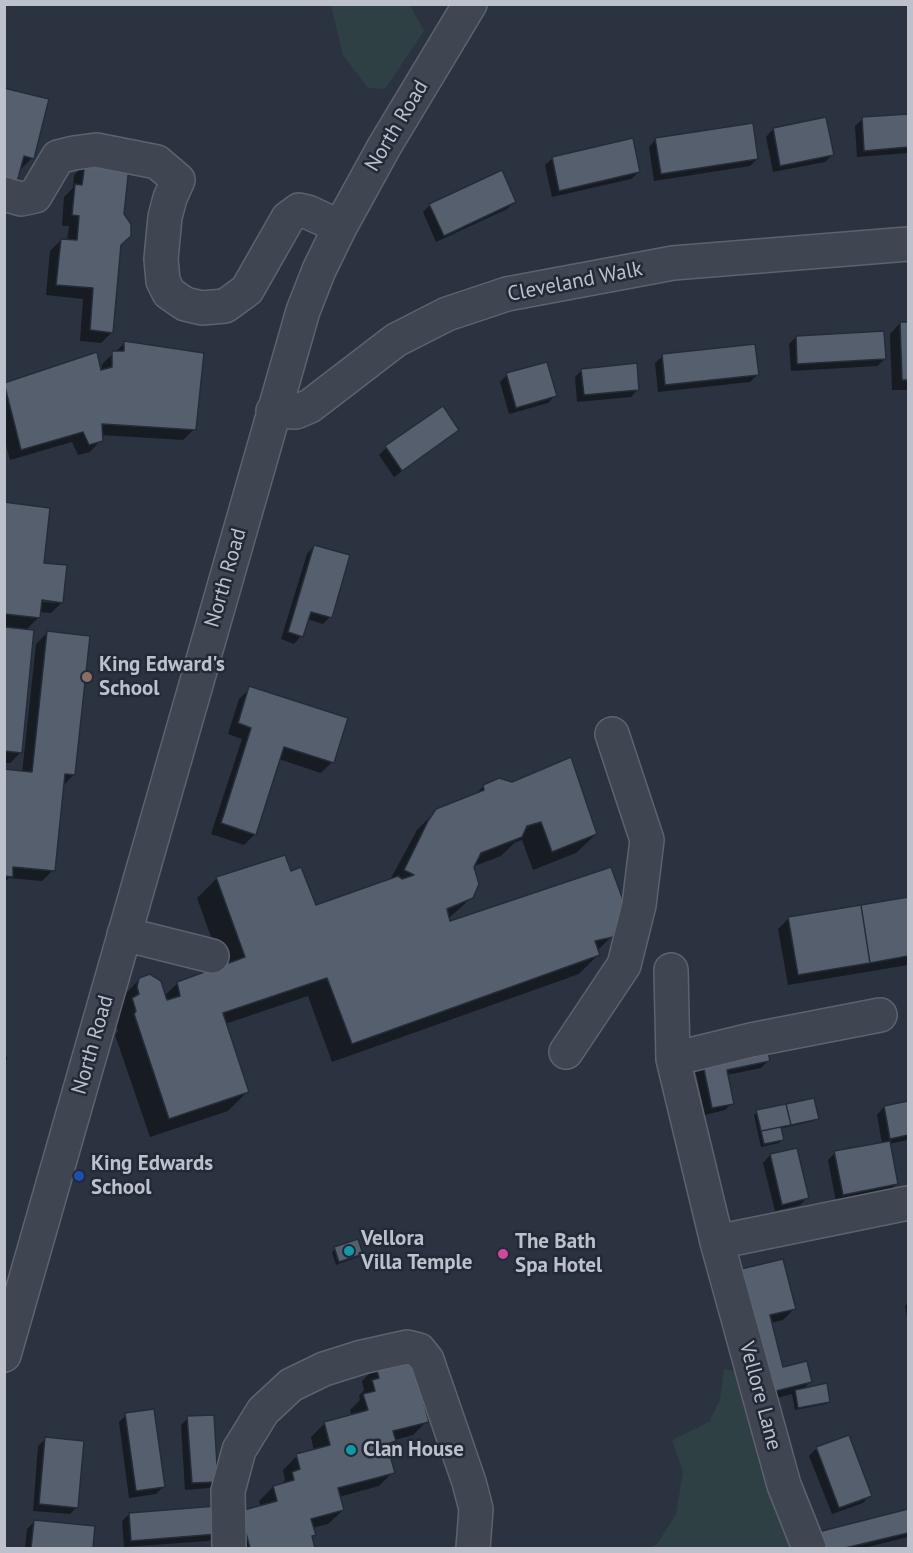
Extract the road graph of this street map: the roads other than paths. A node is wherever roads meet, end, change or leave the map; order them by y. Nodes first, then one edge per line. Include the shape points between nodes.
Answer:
1 (470, 4) edge
2 (4, 194) edge
3 (339, 227) junction
4 (909, 244) edge
5 (273, 411) junction
6 (612, 734) dead end
7 (124, 934) junction
8 (212, 956) dead end
9 (671, 970) dead end
10 (880, 1015) dead end
11 (566, 1052) dead end
12 (673, 1059) junction
13 (909, 1203) edge
14 (717, 1242) junction
15 (4, 1355) edge
16 (229, 1548) edge
17 (473, 1548) edge
18 (809, 1548) edge

1 - 3 street, North Road
2 - 3 street via 21,199 35,196 58,157 74,153 96,150 157,162 178,180 165,217 163,281 169,293 185,304 202,308 225,306 247,290 288,218 299,210
3 - 5 street, North Road via 303,311
4 - 5 street, Cleveland Walk via 673,263 507,294 447,314 396,340 310,406 296,412
5 - 7 street, North Road
6 - 11 street via 647,840 639,905 624,965
7 - 8 street
7 - 15 street, North Road
9 - 12 street, Vellore Lane
10 - 12 street
12 - 14 street, Vellore Lane
13 - 14 street
14 - 18 street, Vellore Lane via 784,1485
16 - 17 street via 228,1491 239,1450 263,1411 291,1384 324,1369 407,1347 419,1350 427,1360 469,1482 476,1509

